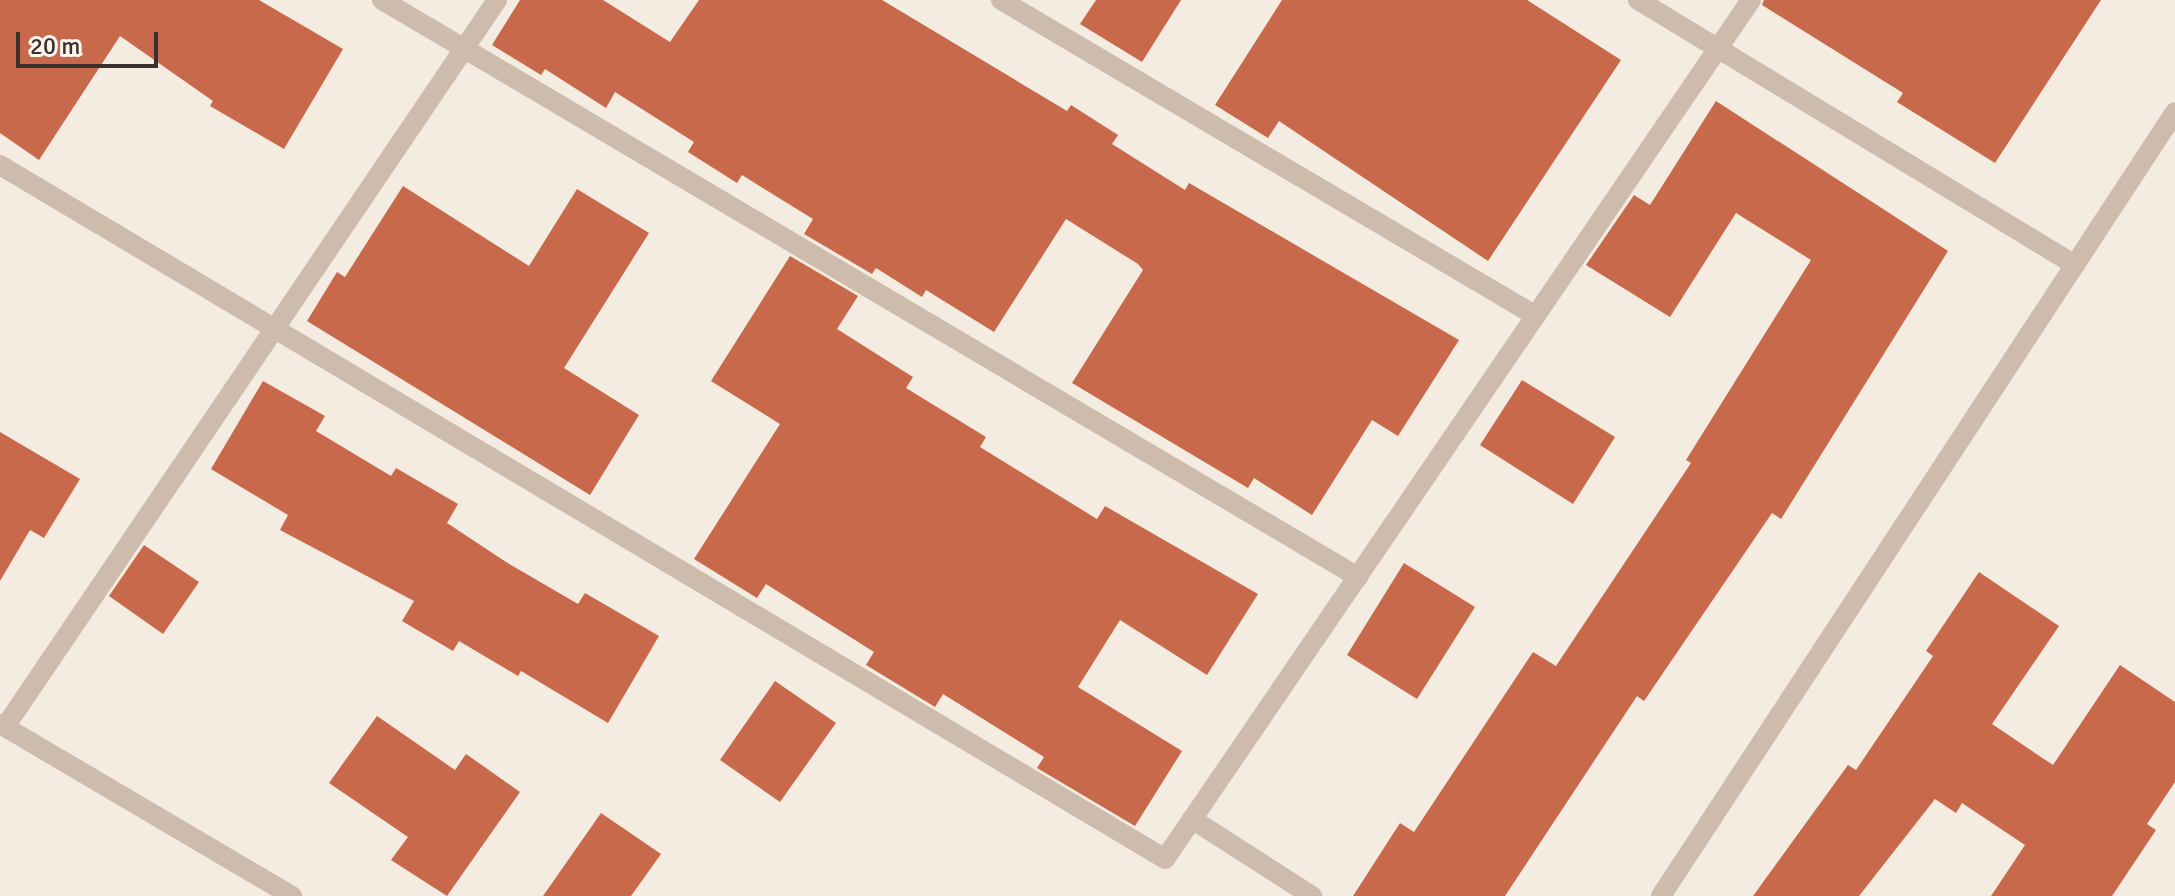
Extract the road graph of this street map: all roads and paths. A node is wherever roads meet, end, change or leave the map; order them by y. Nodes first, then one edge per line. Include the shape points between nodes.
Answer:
1 (382, 0) edge
2 (497, 0) edge
3 (1001, 0) edge
4 (1638, 0) edge
5 (1751, 0) edge
6 (464, 48) junction
7 (1718, 51) junction
8 (2175, 112) edge
9 (0, 165) edge
10 (2075, 265) junction
11 (1536, 316) junction
12 (273, 330) junction
13 (1358, 577) junction
14 (2, 725) edge
15 (1192, 819) junction
16 (292, 896) edge
17 (1312, 896) edge
18 (1661, 896) edge

1 - 6 street
2 - 6 street
3 - 11 street
4 - 7 street
5 - 7 street
6 - 12 street
6 - 13 street
7 - 10 street
7 - 11 street
8 - 10 street
9 - 12 street
10 - 18 street
11 - 13 street
12 - 14 street
12 - 15 street via 1165,859
13 - 15 street
14 - 16 street
15 - 17 street

